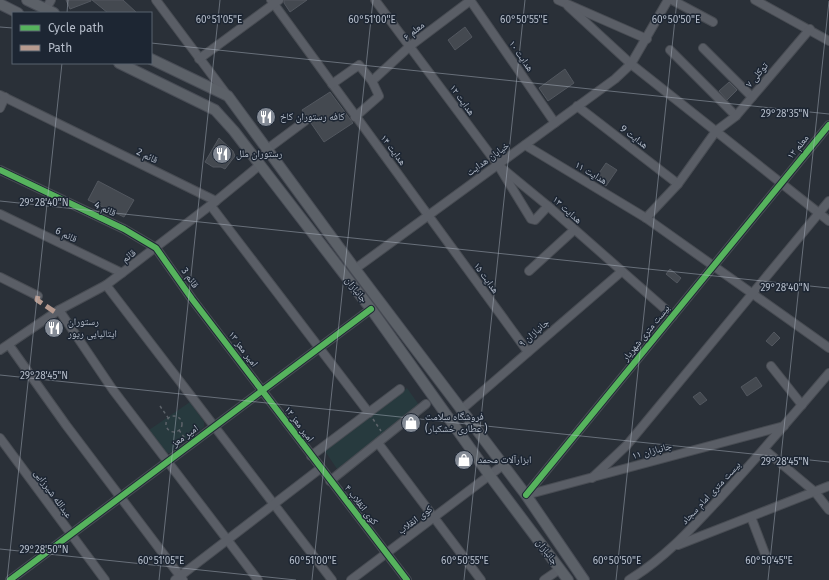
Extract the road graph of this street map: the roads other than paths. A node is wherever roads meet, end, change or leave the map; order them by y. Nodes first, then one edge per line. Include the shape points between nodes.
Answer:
1 (27, 0) edge
2 (156, 0) edge
3 (375, 0) edge
4 (471, 0) edge
5 (558, 0) edge
6 (668, 0) edge
7 (672, 0) edge
8 (755, 0) edge
9 (275, 1) edge
10 (0, 4) edge
11 (568, 6) junction
12 (50, 7) edge
13 (16, 12) edge
14 (713, 22) dead end
15 (810, 29) junction
16 (647, 39) junction
17 (829, 41) edge
18 (410, 46) junction
19 (704, 48) dead end
20 (670, 50) dead end
21 (152, 59) edge
22 (199, 59) junction
23 (121, 64) edge
24 (631, 64) junction
25 (372, 81) junction
26 (332, 84) junction
27 (3, 96) edge
28 (228, 96) junction
29 (752, 97) junction
30 (577, 106) junction
31 (0, 108) edge
32 (736, 116) junction
33 (355, 117) junction
34 (305, 121) dead end
35 (555, 123) junction
36 (829, 125) edge
37 (716, 131) junction
38 (525, 144) junction
39 (266, 150) junction
40 (260, 165) junction
41 (498, 165) junction
42 (0, 170) edge
43 (782, 182) junction
44 (678, 184) junction
45 (829, 201) edge
46 (214, 204) junction
47 (548, 206) junction
48 (819, 213) junction
49 (0, 214) edge
50 (429, 215) junction
51 (646, 218) junction
52 (829, 221) edge
53 (574, 230) junction
54 (156, 248) junction
55 (714, 266) junction
56 (355, 269) junction
57 (529, 271) dead end
58 (621, 272) junction
59 (122, 273) junction
60 (0, 277) edge
61 (106, 285) junction
62 (753, 293) junction
63 (38, 296) dead end
64 (370, 309) junction
65 (59, 310) junction
66 (673, 316) junction
67 (208, 320) joint
68 (9, 345) junction
69 (320, 348) junction
70 (829, 348) edge
71 (0, 350) edge
72 (528, 352) junction
73 (771, 366) dead end
74 (829, 373) edge
75 (400, 389) dead end
76 (262, 391) junction
77 (426, 404) dead end
78 (802, 405) junction
79 (461, 410) junction
80 (369, 413) junction
81 (784, 426) junction
82 (214, 427) junction
83 (0, 438) edge
84 (378, 444) junction
85 (764, 450) junction
86 (312, 456) junction
87 (167, 462) junction
88 (503, 465) junction
89 (320, 468) junction
90 (490, 476) junction
91 (592, 478) junction
92 (330, 481) junction
93 (829, 486) edge
94 (815, 492) junction
95 (526, 495) junction
96 (120, 497) junction
97 (273, 504) junction
98 (829, 510) edge
99 (751, 517) junction
100 (434, 518) junction
101 (71, 535) junction
102 (227, 540) junction
103 (675, 546) junction
104 (386, 554) junction
105 (767, 559) dead end
106 (560, 569) junction
107 (179, 579) edge
108 (10, 580) edge
109 (105, 580) edge
110 (258, 580) edge
111 (332, 580) edge
112 (351, 580) edge
113 (407, 580) edge
114 (481, 580) edge
115 (544, 580) edge
116 (568, 580) edge
117 (584, 580) edge
118 (629, 580) edge

1 - 12 main road
2 - 22 street
3 - 18 street, هدایت ۱۲
4 - 18 street, معلم ۶
4 - 35 street, هدایت ۱۰
5 - 11 street
6 - 16 street, خیابان هدایت
7 - 14 street
8 - 15 street
9 - 22 street
9 - 26 street, هدایت ۱۴
10 - 13 main road
11 - 16 street
11 - 24 street
15 - 17 street
15 - 29 street, توکلی ۷
16 - 24 street, خیابان هدایت
18 - 25 street, معلم ۶
18 - 41 street, هدایت ۱۲
19 - 29 street
20 - 32 street
21 - 28 main road, جانبازان
22 - 28 street
23 - 40 main road, جانبازان via 215,110
24 - 30 street, خیابان هدایت via 615,79
24 - 37 street
25 - 26 street via 359,65
25 - 33 street via 379,96
26 - 33 street, هدایت ۱۴
27 - 31 street
27 - 46 street, قائم 2
28 - 39 main road, جانبازان
29 - 32 street, توکلی ۷
30 - 35 street, خیابان هدایت
30 - 44 street, هدایت 9
32 - 37 street, توکلی ۷
33 - 50 street, هدایت ۱۴
34 - 39 street
35 - 38 street, خیابان هدایت
36 - 43 street, معلم ۱۲
37 - 43 street
37 - 44 street, توکلی ۷
38 - 41 street, خیابان هدایت
38 - 51 street, هدایت ۱۱
39 - 56 main road, جانبازان
40 - 46 street, قائم
40 - 64 main road, جانبازان
41 - 47 street, هدایت ۱۳
41 - 47 street via 531,219 535,220
41 - 50 street, خیابان هدایت
42 - 54 street, قائم 4 via 124,229
43 - 48 street
43 - 55 street, بیست متری شهریار
44 - 51 street, توکلی ۷
45 - 48 street
46 - 54 street, قائم
46 - 69 street via 265,277
47 - 53 street, هدایت ۱۳
48 - 52 street
48 - 62 street
49 - 59 street, قائم 6
50 - 56 street, خیابان هدایت
50 - 72 street, هدایت ۱۵
51 - 55 street, هدایت ۱۱
53 - 57 street
53 - 58 street, هدایت ۱۳
54 - 59 street, قائم
54 - 67 street, قائم 3
55 - 62 street, هدایت ۱۱
55 - 66 street, بیست متری شهریار
56 - 79 main road, جانبازان
58 - 66 street, هدایت ۱۳
58 - 72 street, جانبازان ۹
59 - 61 street, قائم
60 - 63 street
61 - 65 street, قائم
61 - 82 street
62 - 70 street, هدایت ۱۱
62 - 91 street via 627,445
64 - 69 street, امیر معز
64 - 90 main road, جانبازان
65 - 68 street, قائم
65 - 87 street via 112,390
66 - 95 street, بیست متری شهریار
67 - 76 street, امیر معز ۱۳
68 - 71 street, قائم
68 - 96 street
69 - 76 street, امیر معز
69 - 80 street
72 - 79 street, جانبازان ۹
73 - 78 street
74 - 78 street, بیست متری امام سجاد
75 - 80 street
76 - 82 street, امیر معز
76 - 86 street, امیر معز ۱۲
77 - 84 street
78 - 81 street, بیست متری امام سجاد
79 - 88 main road, جانبازان
80 - 86 street
81 - 85 street, بیست متری امام سجاد
81 - 91 street, جانبازان ۱۱
82 - 87 street, امیر معز
82 - 97 street
83 - 101 street, عبدالله شیرزایی
84 - 92 street
84 - 100 street
85 - 94 street
85 - 103 street, بیست متری امام سجاد
86 - 89 street, امیر معز ۱۲
87 - 96 street, امیر معز
87 - 102 street
88 - 90 street, کوی انقلاب
88 - 95 main road, جانبازان
89 - 92 street, کوی انقلاب ۴
89 - 97 street
90 - 100 street, کوی انقلاب
90 - 106 main road, جانبازان
91 - 95 street, جانبازان ۱۱
92 - 104 street, کوی انقلاب ۴
93 - 94 street
94 - 98 street
94 - 99 street
95 - 117 main road, جانبازان
96 - 101 street, امیر معز
96 - 107 street
97 - 102 street
97 - 111 street
99 - 103 street
99 - 105 street
100 - 104 street, کوی انقلاب
100 - 114 street
101 - 108 street, امیر معز
101 - 109 street, عبدالله شیرزایی
102 - 107 street
102 - 110 street
103 - 118 street, بیست متری امام سجاد via 649,568
104 - 112 street, کوی انقلاب
104 - 113 street, کوی انقلاب ۴
106 - 115 street
106 - 116 main road, جانبازان

